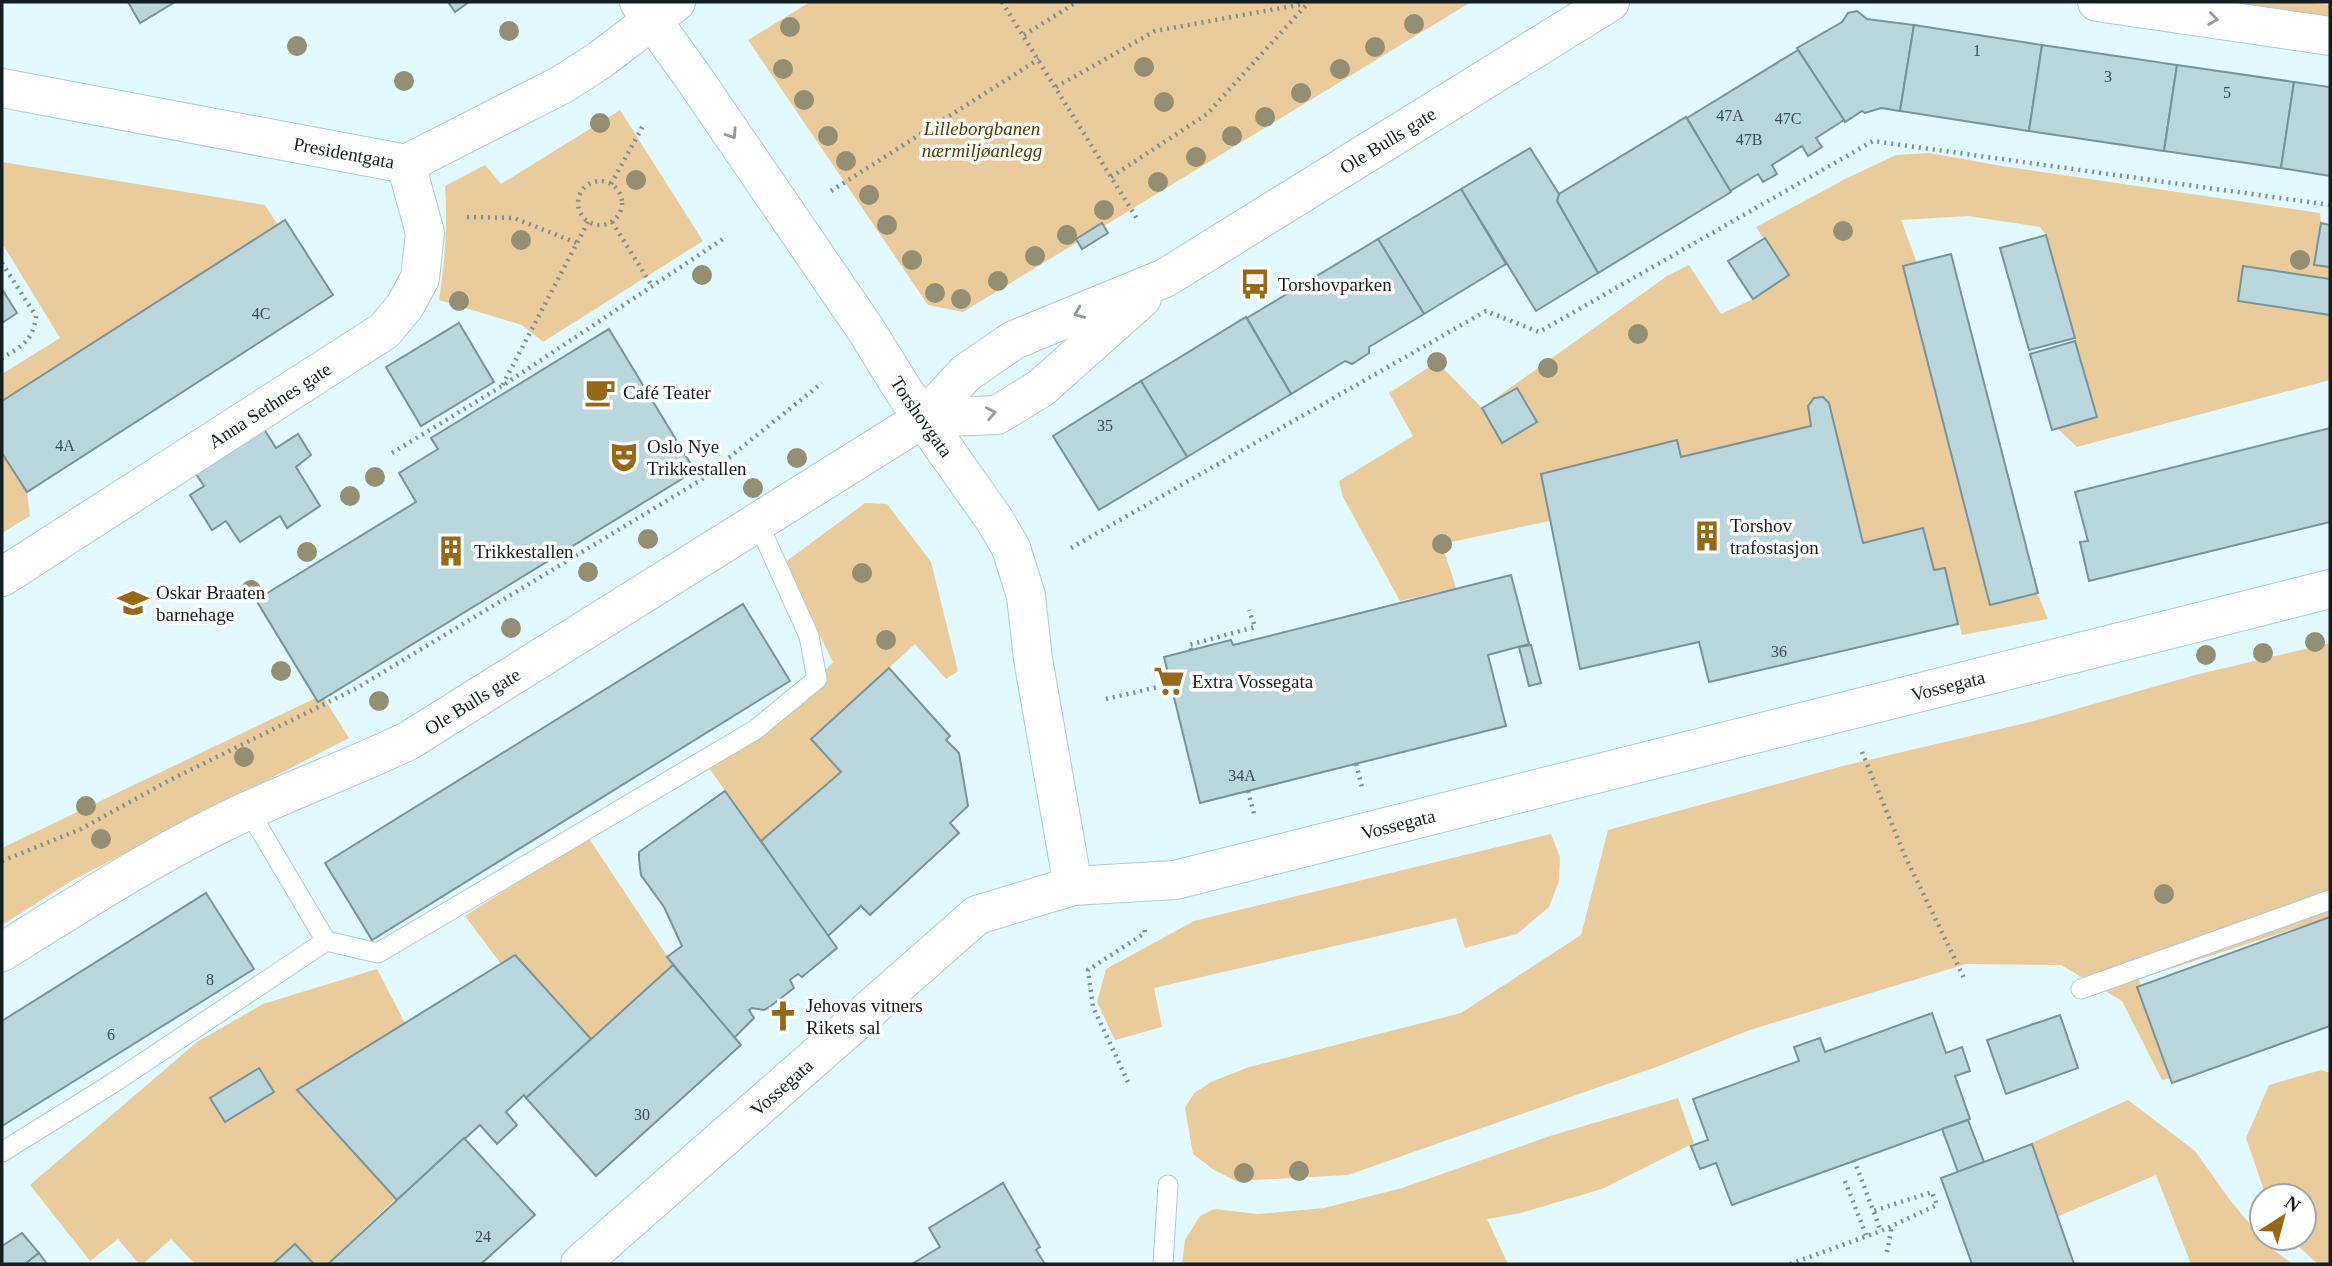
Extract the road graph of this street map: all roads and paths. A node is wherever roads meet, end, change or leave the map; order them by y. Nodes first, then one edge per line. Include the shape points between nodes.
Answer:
1 (1002, 2) edge
2 (1077, 2) edge
3 (1610, 2) edge
4 (2097, 2) edge
5 (1307, 3) edge
6 (656, 8) edge
7 (1024, 35) junction
8 (2330, 36) edge
9 (1039, 60) junction
10 (1056, 87) junction
11 (2, 88) edge
12 (644, 124) dead end
13 (406, 164) junction
14 (1111, 177) junction
15 (611, 184) junction
16 (831, 191) dead end
17 (2330, 205) edge
18 (420, 216) junction
19 (588, 222) junction
20 (612, 222) junction
21 (1139, 222) dead end
22 (723, 239) dead end
23 (577, 243) junction
24 (2, 263) edge
25 (1165, 278) junction
26 (652, 286) junction
27 (2, 358) edge
28 (822, 383) dead end
29 (502, 386) junction
30 (924, 418) junction
31 (391, 453) dead end
32 (758, 523) junction
33 (1071, 548) dead end
34 (2, 577) edge
35 (2330, 589) edge
36 (1249, 611) dead end
37 (1191, 650) dead end
38 (1171, 684) dead end
39 (1106, 699) dead end
40 (1860, 746) dead end
41 (1356, 764) dead end
42 (1248, 791) dead end
43 (1364, 795) dead end
44 (249, 811) junction
45 (1257, 821) dead end
46 (2, 861) edge
47 (1073, 886) junction
48 (2330, 900) edge
49 (1143, 923) dead end
50 (326, 941) junction
51 (2, 952) edge
52 (1964, 978) dead end
53 (2081, 989) dead end
54 (1128, 1082) dead end
55 (2, 1152) edge
56 (1854, 1160) dead end
57 (1845, 1181) dead end
58 (1168, 1185) dead end
59 (1873, 1211) junction
60 (1890, 1226) junction
61 (1881, 1231) junction
62 (1866, 1236) junction
63 (1887, 1252) dead end
64 (580, 1264) edge
65 (1163, 1264) edge
66 (1790, 1264) edge

1 - 7 path
2 - 7 path
3 - 25 street, Ole Bulls gate
4 -> 8 street
5 - 10 path via 1155,31
5 - 14 path via 1206,114
6 - 13 street, Presidentgata via 563,84
6 -> 30 street, Torshovgata via 693,77
7 - 9 path
9 - 10 path
9 - 16 path
10 - 14 path
11 - 13 street, Presidentgata
12 - 15 path
13 - 18 street, Anna Sethnes gate
14 - 21 path
15 - 19 path via 596,181 583,188 578,203
15 - 20 path via 623,201
17 - 33 path via 1873,141 1539,331 1486,311
18 - 23 path via 514,218
18 - 34 street, Anna Sethnes gate via 425,233 420,278 384,331
19 - 20 path via 602,226
19 - 23 path
20 - 26 path
22 - 26 path
23 - 29 path
24 - 27 path via 36,316 34,331 23,345
25 -> 30 street, Ole Bulls gate via 1014,340 966,373
30 -> 25 street, Ole Bulls gate via 997,415 1013,406 1041,388
26 - 29 path
28 - 46 path via 701,480 357,688 168,780 81,829
29 - 31 path
30 - 32 street, Ole Bulls gate
30 - 47 street, Torshovgata via 994,519 1020,572
32 - 44 street, Ole Bulls gate via 408,741
32 - 50 lane via 809,636 817,679 755,730 378,953
35 - 47 street, Vossegata via 1175,880
36 - 37 path via 1255,627 1189,645
38 - 39 path
40 - 52 path via 1905,856
41 - 43 path
42 - 45 path
44 - 50 lane
44 - 51 street, Ole Bulls gate via 183,843
47 - 64 street, Vossegata via 977,915
48 - 53 lane
49 - 54 path via 1145,933 1088,970 1093,1007
50 - 55 lane
56 - 59 path
57 - 62 path
58 - 65 lane
59 - 60 path via 1931,1192 1937,1205
59 - 61 path
60 - 61 path
60 - 63 path
61 - 62 path
62 - 66 path

